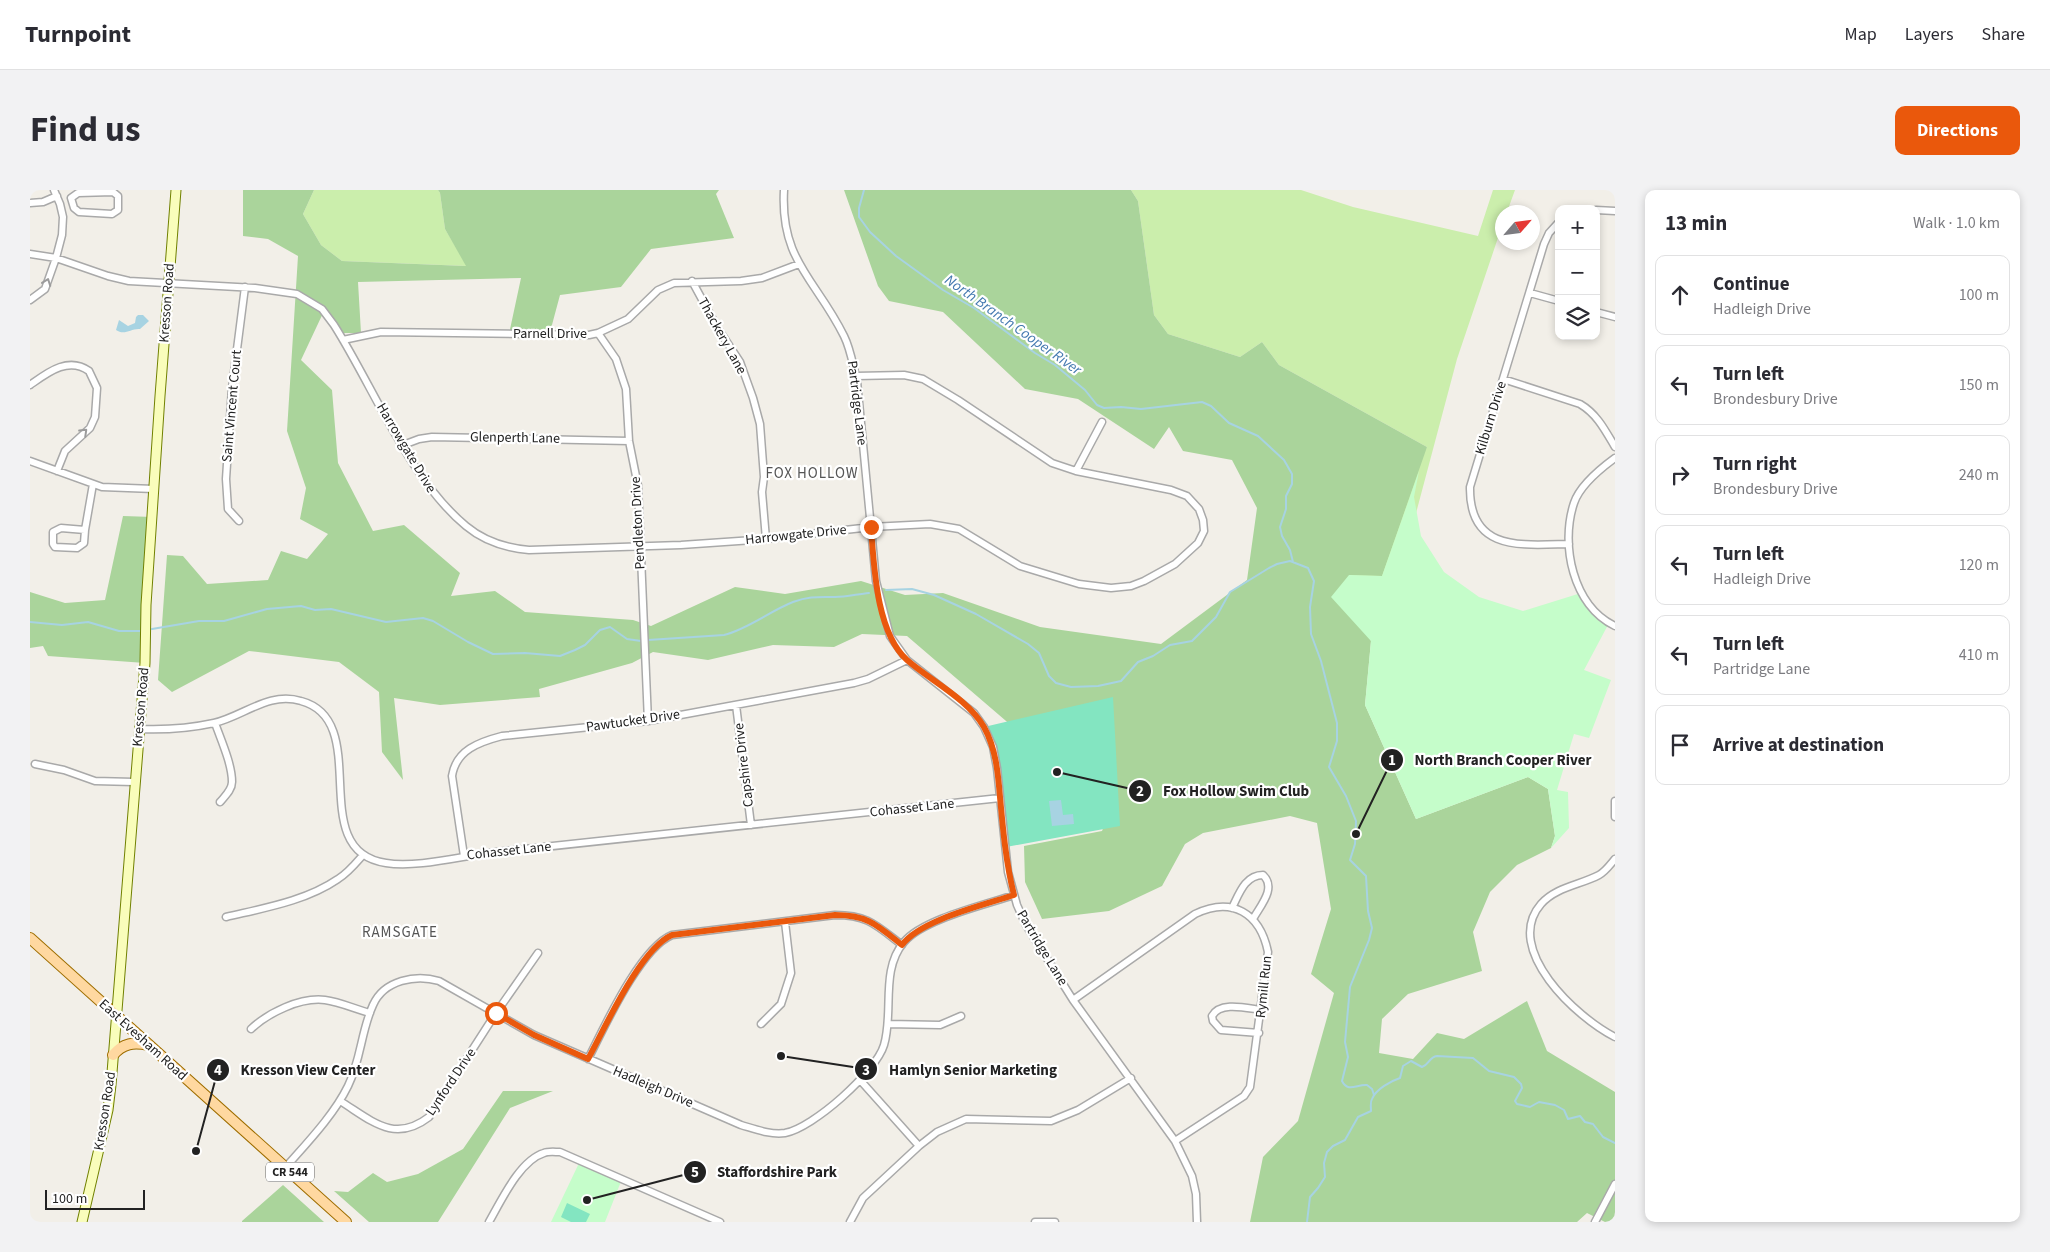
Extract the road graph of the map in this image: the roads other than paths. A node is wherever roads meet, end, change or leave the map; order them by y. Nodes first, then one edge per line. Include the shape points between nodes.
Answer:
1 (176, 190) edge
2 (784, 190) edge
3 (56, 193) edge
4 (30, 203) edge
5 (74, 208) junction
6 (1600, 210) edge
7 (1615, 211) edge
8 (62, 214) junction
9 (1555, 226) edge
10 (30, 254) edge
11 (56, 258) junction
12 (799, 264) junction
13 (692, 281) junction
14 (168, 283) junction
15 (245, 287) junction
16 (1530, 294) junction
17 (30, 300) edge
18 (1555, 300) edge
19 (1600, 313) edge
20 (1615, 317) edge
21 (598, 333) junction
22 (343, 340) junction
23 (856, 376) junction
24 (1503, 379) junction
25 (30, 385) edge
26 (1102, 422) dead end
27 (629, 440) junction
28 (403, 446) junction
29 (1615, 447) edge
30 (1615, 458) edge
31 (30, 461) edge
32 (57, 471) junction
33 (1076, 471) junction
34 (93, 484) junction
35 (154, 489) junction
36 (239, 521) dead end
37 (871, 527) junction
38 (85, 530) junction
39 (766, 539) junction
40 (1569, 544) junction
41 (641, 546) junction
42 (1615, 626) edge
43 (906, 660) junction
44 (736, 704) junction
45 (648, 721) junction
46 (214, 723) junction
47 (139, 729) junction
48 (35, 764) dead end
49 (134, 782) junction
50 (1000, 798) junction
51 (1615, 801) edge
52 (220, 802) dead end
53 (1615, 817) edge
54 (751, 825) junction
55 (364, 855) junction
56 (464, 856) junction
57 (1615, 859) edge
58 (1014, 895) junction
59 (1232, 908) junction
60 (226, 917) dead end
61 (1253, 919) junction
62 (785, 922) junction
63 (30, 938) edge
64 (902, 945) junction
65 (538, 954) dead end
66 (1073, 1000) junction
67 (1261, 1010) junction
68 (370, 1013) junction
69 (496, 1013) junction
70 (116, 1016) junction
71 (961, 1016) dead end
72 (762, 1024) dead end
73 (888, 1024) junction
74 (251, 1029) dead end
75 (1259, 1034) junction
76 (1615, 1036) edge
77 (149, 1046) junction
78 (113, 1055) junction
79 (588, 1059) junction
80 (1131, 1078) junction
81 (860, 1080) junction
82 (340, 1101) junction
83 (1176, 1141) junction
84 (919, 1146) junction
85 (285, 1168) junction
86 (1615, 1184) edge
87 (82, 1222) edge
88 (346, 1222) edge
89 (488, 1222) edge
90 (720, 1222) edge
91 (850, 1222) edge
92 (1035, 1222) edge
93 (1055, 1222) edge
94 (1197, 1222) edge
95 (1595, 1222) edge

1 - 14 street, Kresson Road
2 - 12 street, Partridge Lane via 785,230
3 - 4 street via 42,202
3 - 8 street
5 - 5 street via 71,198 78,193 113,192 118,196 118,210 112,214 79,212
5 - 8 street
6 - 7 street
8 - 11 street via 62,235
9 - 16 street, Kilburn Drive via 1544,244
10 - 11 street, Harrowgate Drive
11 - 14 street, Harrowgate Drive via 108,276
17 -> 11 street via 45,289
12 - 13 street, Parnell Drive via 762,278
12 - 23 street, Partridge Lane via 845,338
13 - 21 street, Parnell Drive via 674,283 658,290 628,319
13 - 39 street, Thackery Lane via 740,362 753,398 760,424
14 - 15 street, Harrowgate Drive
14 - 35 street, Kresson Road
15 - 22 street, Harrowgate Drive via 303,297 322,309
15 - 36 street, Saint Vincent Court via 232,388 226,479 228,508
16 - 18 street
16 - 24 street, Kilburn Drive
19 - 20 street
21 - 22 street, Parnell Drive via 381,332
21 - 27 street, Pendleton Drive via 616,359 626,389
22 - 28 street, Harrowgate Drive
23 - 33 street, Harrowgate Drive via 904,374 922,379 1052,463
23 - 37 street, Partridge Lane
24 - 29 street via 1590,410
24 - 40 street, Kilburn Drive via 1470,487 1470,505 1475,518 1482,528 1501,540 1519,545
32 -> 25 street via 65,451 90,428 95,417 97,388 89,371 77,365 59,367
26 - 33 street
27 - 28 street, Glenperth Lane via 432,436
27 - 41 street, Pendleton Drive via 638,486
28 - 41 street, Harrowgate Drive via 438,500 467,527 507,548
30 - 40 street via 1584,486 1574,502
31 - 32 street
32 - 34 street
33 - 37 street, Harrowgate Drive via 1187,496 1199,509 1204,531 1198,542 1175,564 1131,586 1111,588 1079,584 1020,566 959,529 930,524
34 - 35 street via 116,489
34 - 38 street
35 - 47 street, Kresson Road
37 - 39 street, Harrowgate Drive
37 - 43 street, Partridge Lane via 876,581 885,621 890,636
38 - 38 street via 84,543 77,548 55,547 53,544 53,532 61,528
39 - 41 street, Harrowgate Drive
40 - 42 street via 1572,568 1581,593 1595,611
41 - 45 street, Pendleton Drive
43 - 44 street, Pawtucket Drive via 868,679
43 - 50 street, Partridge Lane via 974,714 984,727 993,747
44 - 45 street, Pawtucket Drive
44 - 54 street, Capshire Drive
45 - 56 street, Pawtucket Drive via 502,736 470,748 457,759 452,776
46 - 47 street via 183,728
46 - 52 street via 225,750 232,782
46 - 55 street via 260,703 278,699 300,700 320,710 338,746 344,825 354,846
47 - 49 street, Kresson Road
48 - 49 street via 95,781
49 - 70 street, Kresson Road
50 - 54 street, Cohasset Lane
50 - 58 street, Partridge Lane via 1008,872
51 - 53 street
54 - 56 street, Cohasset Lane
55 - 56 street, Cohasset Lane via 386,863 406,864
55 - 60 street via 340,878 314,892
57 - 76 street via 1598,875 1550,896 1541,904 1529,930 1537,960 1559,993 1597,1026
58 - 64 street, Hadleigh Drive via 931,923 917,930
58 - 66 street, Partridge Lane via 1026,926
59 - 61 street via 1240,909
59 - 61 street via 1249,878 1263,875 1269,885 1268,892
59 - 66 street via 1219,906 1195,914
61 - 67 street, Rymill Run via 1266,939 1268,952
62 - 64 street via 835,915 863,918
62 - 72 street via 791,973 781,1004
62 - 79 street via 698,931 666,938 650,952
63 - 70 main road, East Evesham Road / CR 544
64 - 73 street, Hadleigh Drive via 892,967
65 - 69 street, Lynford Drive
66 - 80 street, Partridge Lane
67 - 75 street, Rymill Run
67 - 75 street via 1225,1007 1218,1008 1212,1016 1222,1030
68 - 69 street, Hadleigh Drive via 374,1003 396,983 428,978
68 - 74 street via 323,1000 306,1002 273,1012
68 - 82 street, Hadleigh Drive via 359,1057
69 - 79 street, Hadleigh Drive via 534,1035
69 - 82 street, Lynford Drive via 423,1122 405,1130 388,1129
70 - 77 main road, East Evesham Road / CR 544
70 - 78 street, Kresson Road
71 - 73 street via 940,1025
73 - 81 street, Hadleigh Drive via 880,1056
75 - 83 street, Rymill Run via 1250,1087 1244,1096
77 - 78 main road via 132,1043
77 - 85 main road, East Evesham Road / CR 544
78 - 87 street, Kresson Road via 108,1110
79 - 81 street, Hadleigh Drive via 741,1125 774,1134 815,1120
80 - 83 street, Partridge Lane
80 - 84 street via 1061,1118 966,1119 937,1132
81 - 84 street
82 - 85 street, Hadleigh Drive
83 - 94 street, Partridge Lane via 1192,1176
84 - 91 street via 863,1198
85 - 88 main road, East Evesham Road / CR 544
86 - 95 street
89 - 90 street via 519,1173 528,1162 544,1152 560,1152
92 - 93 street

